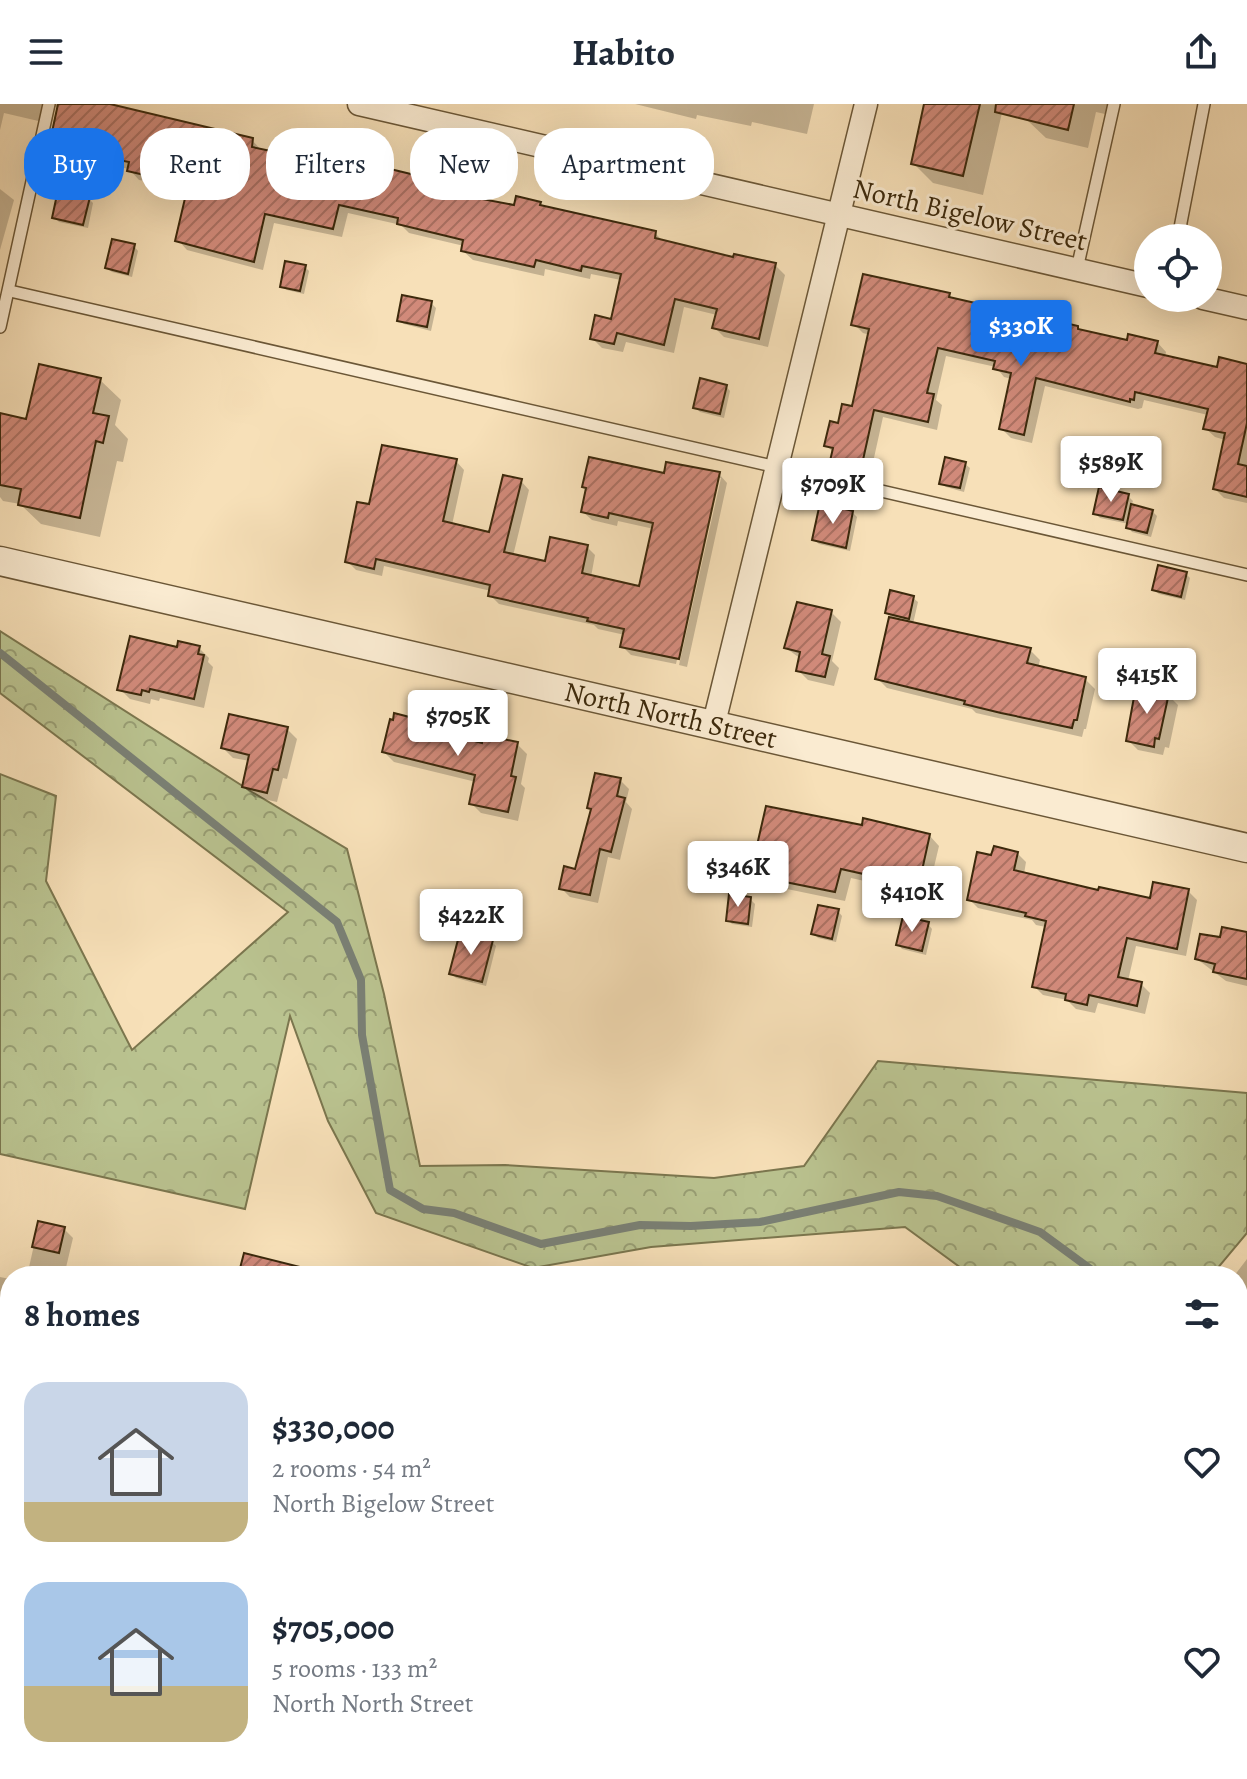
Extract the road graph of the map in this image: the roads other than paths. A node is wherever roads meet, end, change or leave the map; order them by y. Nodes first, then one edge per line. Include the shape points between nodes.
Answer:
1 (49, 104) edge
2 (359, 104) edge
3 (866, 104) edge
4 (1114, 104) edge
5 (1204, 104) edge
6 (839, 216) junction
7 (1181, 224) edge
8 (1077, 269) junction
9 (1134, 283) edge
10 (10, 291) junction
11 (1222, 302) edge
12 (1247, 308) edge
13 (0, 327) edge
14 (777, 466) junction
15 (0, 561) edge
16 (1247, 575) edge
17 (713, 727) junction
18 (1247, 848) edge

1 - 10 lane
2 - 6 street, North Bigelow Street
3 - 6 street
4 - 8 lane
5 - 7 lane
6 - 8 street, North Bigelow Street
6 - 14 street
8 - 9 street, North Bigelow Street
10 - 13 lane
10 - 14 lane
11 - 12 street
14 - 16 lane
14 - 17 street
15 - 17 street, North North Street
17 - 18 street, North North Street

